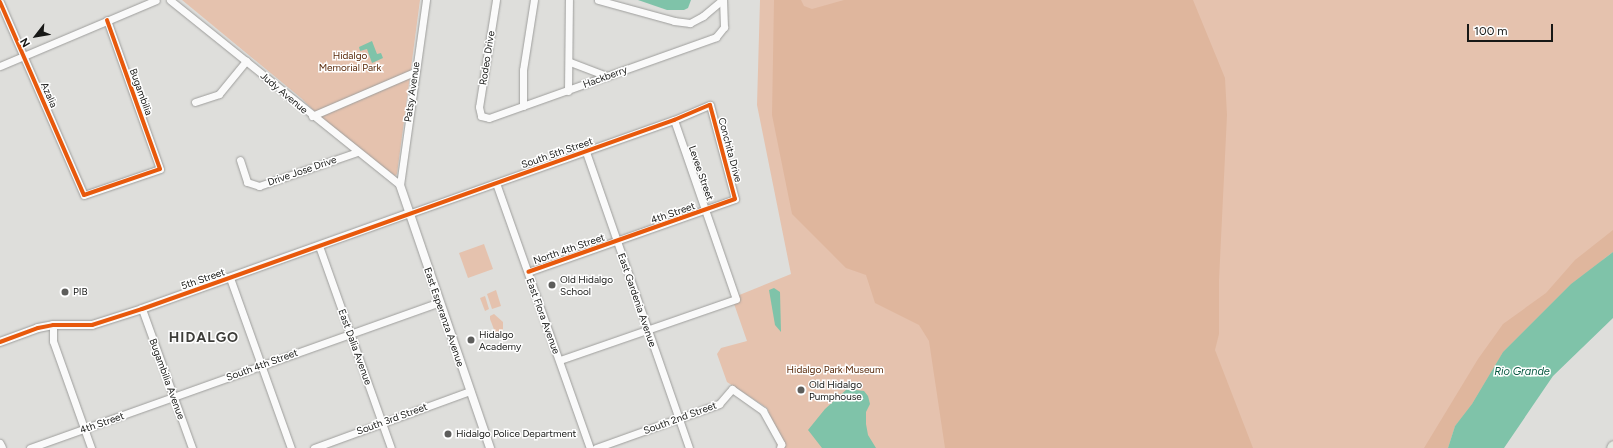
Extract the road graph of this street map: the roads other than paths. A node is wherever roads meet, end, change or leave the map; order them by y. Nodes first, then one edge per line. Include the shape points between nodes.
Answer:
1 (156, 0) edge
2 (170, 0) edge
3 (426, 0) edge
4 (496, 0) edge
5 (534, 0) edge
6 (569, 0) edge
7 (598, 0) edge
8 (723, 0) edge
9 (0, 2) edge
10 (107, 20) junction
11 (24, 56) junction
12 (246, 61) junction
13 (570, 62) junction
14 (0, 66) edge
15 (414, 72) junction
16 (607, 76) junction
17 (568, 91) junction
18 (195, 102) dead end
19 (710, 105) joint
20 (523, 106) junction
21 (312, 116) junction
22 (481, 116) joint
23 (674, 120) junction
24 (357, 152) junction
25 (586, 152) junction
26 (240, 160) dead end
27 (496, 183) junction
28 (400, 185) junction
29 (84, 195) joint
30 (735, 199) joint
31 (706, 210) junction
32 (408, 214) junction
33 (617, 241) junction
34 (319, 246) junction
35 (528, 272) junction
36 (230, 278) junction
37 (439, 302) junction
38 (142, 310) junction
39 (53, 325) junction
40 (648, 329) junction
41 (350, 334) junction
42 (0, 342) edge
43 (560, 360) junction
44 (261, 365) junction
45 (470, 391) junction
46 (174, 397) junction
47 (679, 418) junction
48 (382, 423) junction
49 (84, 429) junction
50 (0, 444) edge
51 (780, 446) edge
52 (2, 448) edge
53 (30, 448) edge
54 (91, 448) edge
55 (192, 448) edge
56 (291, 448) edge
57 (314, 448) edge
58 (390, 448) edge
59 (490, 448) edge
60 (590, 448) edge
61 (596, 448) edge
62 (689, 448) edge

1 - 10 street
2 - 12 street, Judy Avenue
3 - 15 street, Patsy Avenue
4 - 22 street, Rodeo Drive via 479,107
5 - 20 street via 523,70
6 - 13 street
7 - 8 street via 690,23
8 - 16 street, Hackberry via 724,26 716,37
9 - 11 street, Azalia
10 - 11 street
10 - 29 street, Bugambilia via 160,169
11 - 14 street
11 - 29 street, Azalia
12 - 18 street via 219,94
12 - 21 street, Judy Avenue
13 - 16 street
13 - 17 street
15 - 21 street
15 - 28 street, Patsy Avenue
16 - 17 street, Hackberry
17 - 20 street, Hackberry
19 - 23 street, South 5th Street
19 - 30 street, Conchita Drive
20 - 22 street, Hackberry via 489,118
21 - 24 street, Judy Avenue
23 - 25 street, South 5th Street
23 - 31 street, Levee Street
24 - 26 street, Drive Jose Drive via 259,186 247,182
24 - 28 street, Judy Avenue
25 - 27 street, South 5th Street
25 - 33 street, East Gardenia Avenue
27 - 32 street, South 5th Street
27 - 35 street, East Flora Avenue
28 - 32 street, East Esperanza Avenue
30 - 31 street, 4th Street
31 - 33 street, 4th Street
31 - 40 street, Levee Street via 736,299
32 - 34 street, 5th Street
32 - 37 street, East Esperanza Avenue
33 - 35 street, North 4th Street
33 - 40 street, East Gardenia Avenue
34 - 36 street, 5th Street
34 - 41 street, East Dalia Avenue
35 - 43 street, East Flora Avenue
36 - 38 street, 5th Street
36 - 44 street
37 - 41 street
37 - 45 street, East Esperanza Avenue
38 - 39 street, 5th Street via 92,325
38 - 46 street, Bugambilia Avenue
39 - 42 street, 5th Street
39 - 49 street via 53,341
40 - 43 street
40 - 47 street, East Gardenia Avenue
41 - 44 street, South 4th Street
41 - 48 street, East Dalia Avenue
43 - 60 street, East Flora Avenue
44 - 46 street, South 4th Street
44 - 56 street
45 - 48 street, South 3rd Street
45 - 59 street, East Esperanza Avenue
46 - 49 street, 4th Street
46 - 55 street, Bugambilia Avenue
47 - 51 street, South 2nd Street via 722,403 732,389 764,411
47 - 61 street, South 2nd Street
47 - 62 street, East Gardenia Avenue
48 - 57 street, South 3rd Street
48 - 58 street, East Dalia Avenue
49 - 53 street, 4th Street
49 - 54 street
50 - 52 street

